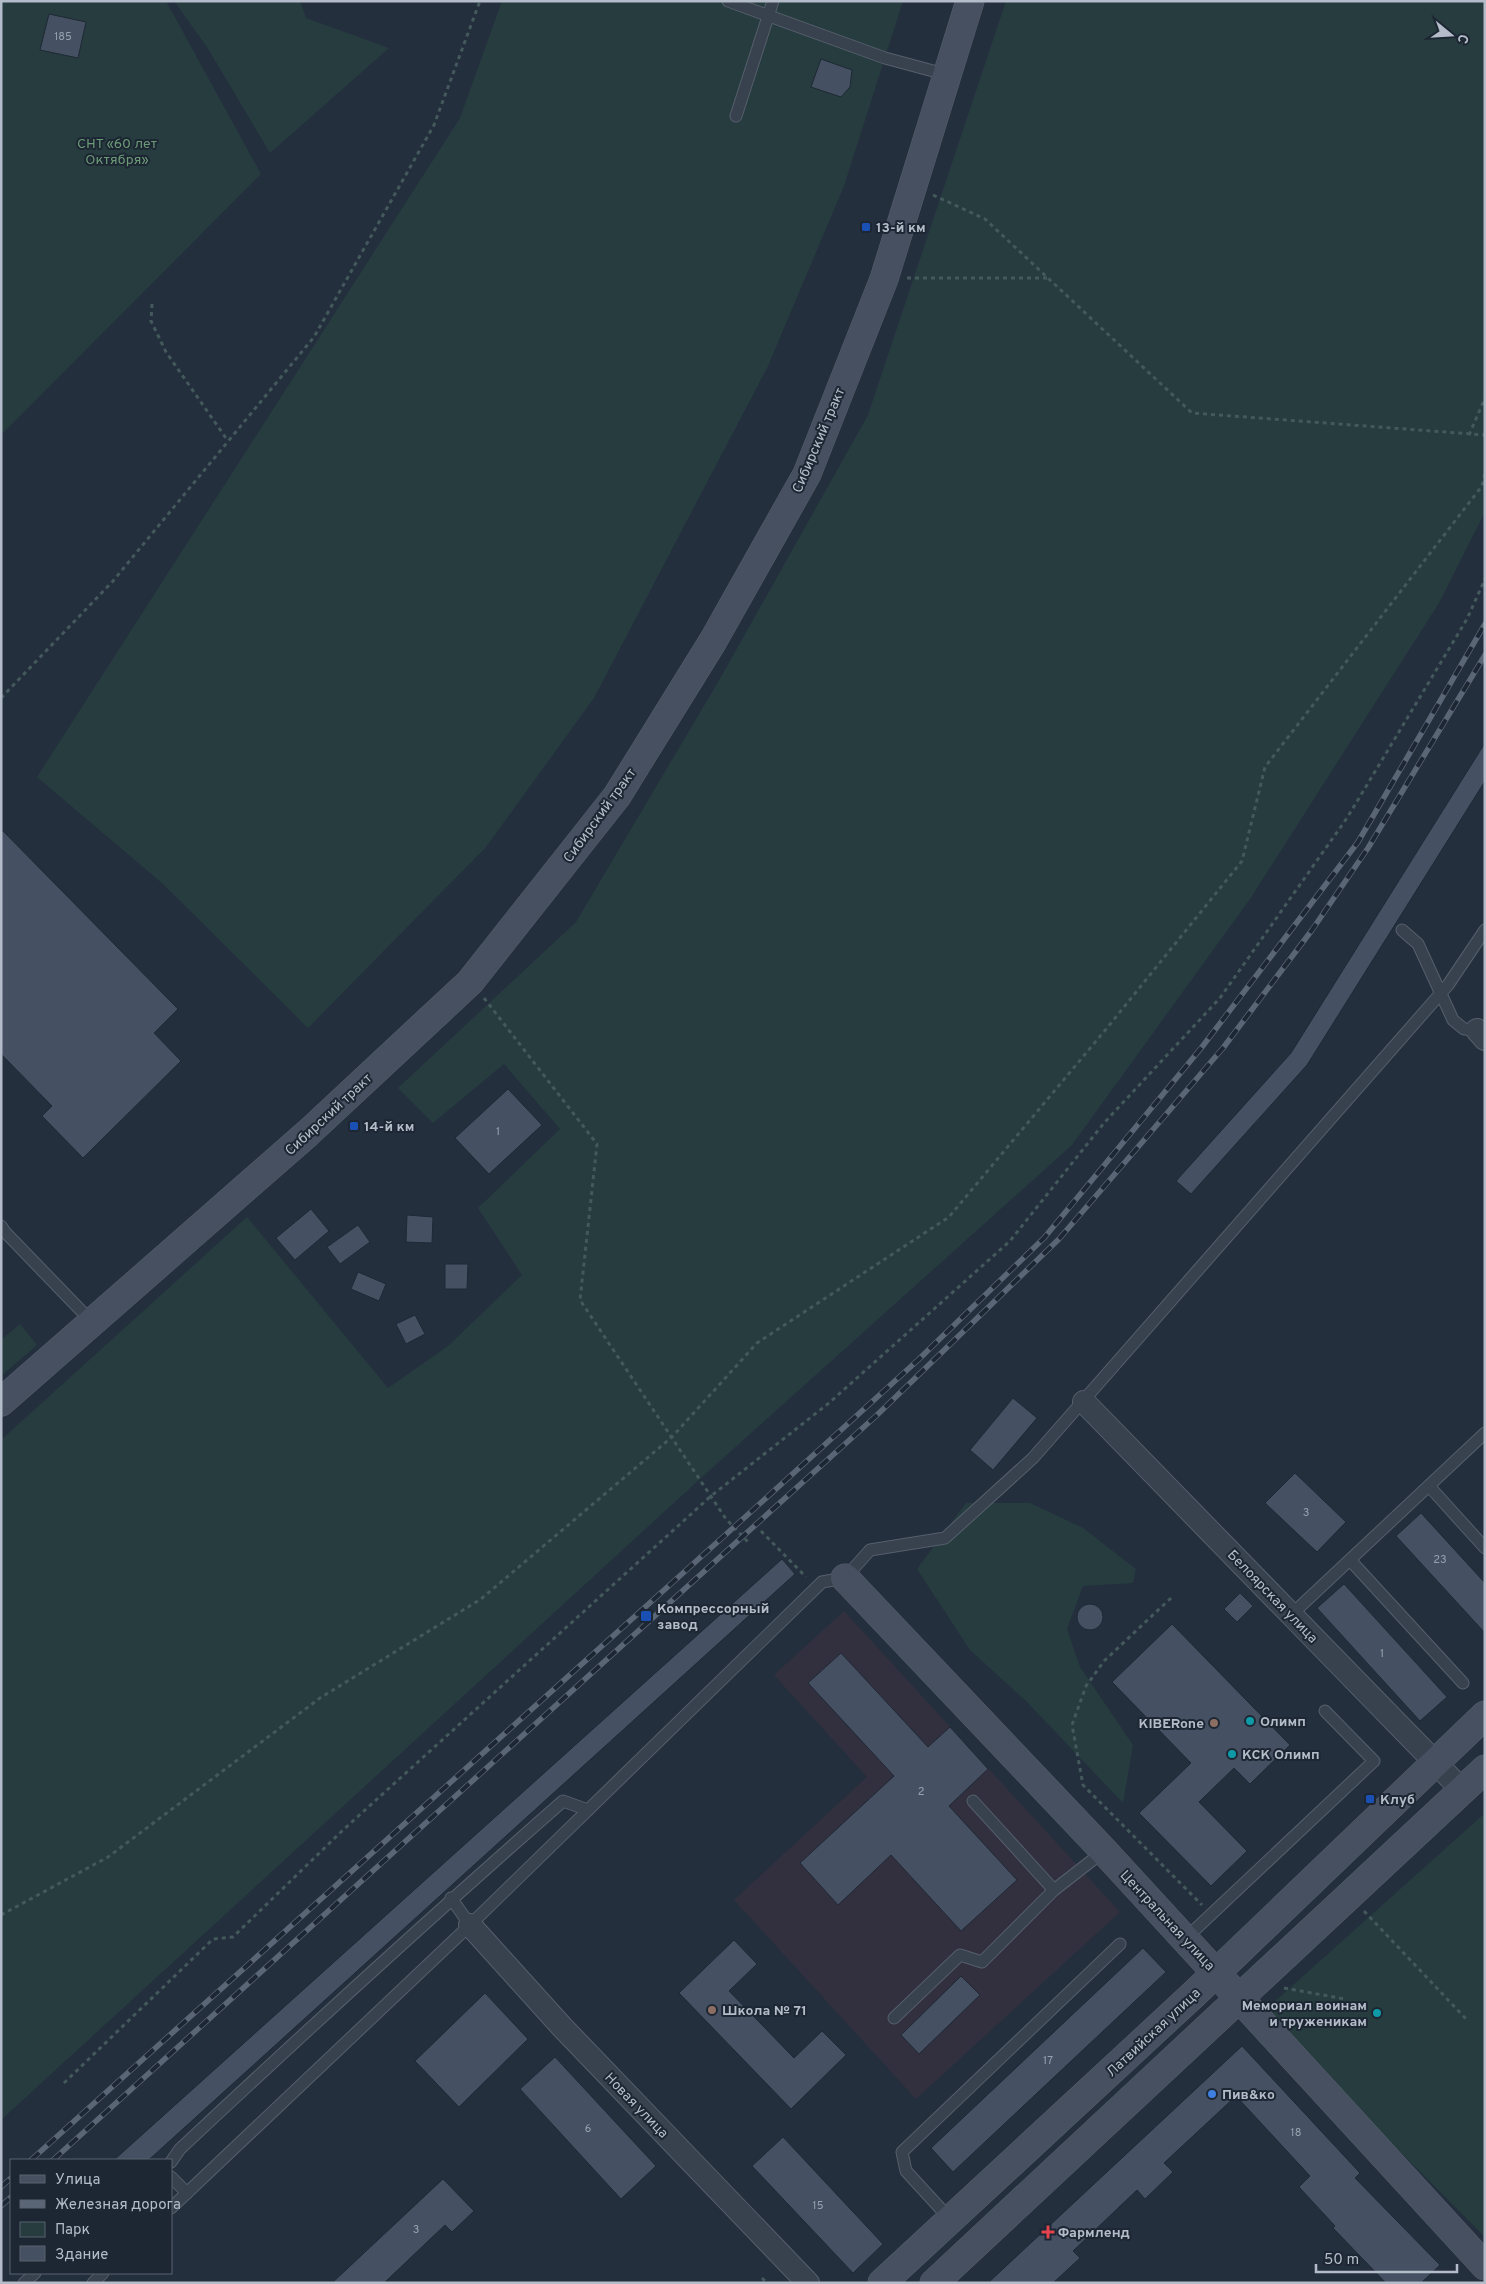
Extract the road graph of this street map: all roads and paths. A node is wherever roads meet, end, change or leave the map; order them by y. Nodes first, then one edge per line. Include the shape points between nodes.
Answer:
1 (480, 1) edge
2 (728, 1) edge
3 (773, 1) edge
4 (970, 1) edge
5 (768, 16) junction
6 (948, 75) junction
7 (736, 116) dead end
8 (914, 186) junction
9 (1049, 278) junction
10 (884, 279) junction
11 (152, 304) dead end
12 (1485, 398) edge
13 (1468, 435) junction
14 (1485, 435) edge
15 (228, 441) junction
16 (1485, 474) edge
17 (1485, 579) edge
18 (1, 698) edge
19 (1402, 930) dead end
20 (1485, 930) edge
21 (1440, 994) junction
22 (482, 996) dead end
23 (1481, 1035) edge
24 (1, 1226) edge
25 (92, 1322) junction
26 (1, 1402) edge
27 (1084, 1402) junction
28 (1485, 1433) edge
29 (672, 1437) junction
30 (1429, 1486) junction
31 (711, 1496) junction
32 (761, 1531) dead end
33 (748, 1542) dead end
34 (1485, 1548) edge
35 (1350, 1560) junction
36 (834, 1580) junction
37 (1171, 1598) dead end
38 (1291, 1615) junction
39 (1463, 1683) dead end
40 (1325, 1711) dead end
41 (1485, 1715) edge
42 (1435, 1762) junction
43 (1485, 1769) edge
44 (1462, 1790) junction
45 (973, 1801) dead end
46 (588, 1810) junction
47 (1104, 1851) junction
48 (1054, 1890) junction
49 (451, 1898) junction
50 (1362, 1910) dead end
51 (1210, 1913) junction
52 (1, 1915) edge
53 (470, 1925) junction
54 (1185, 1939) junction
55 (1120, 1944) dead end
56 (1216, 1972) junction
57 (1280, 1987) dead end
58 (1238, 1997) junction
59 (1346, 1998) dead end
60 (894, 2018) dead end
61 (1467, 2020) dead end
62 (64, 2083) dead end
63 (172, 2161) edge
64 (172, 2178) edge
65 (187, 2193) junction
66 (172, 2207) edge
67 (950, 2219) junction
68 (1485, 2266) edge
69 (34, 2274) edge
70 (102, 2274) edge
71 (762, 2278) dead end
72 (24, 2283) edge
73 (93, 2283) edge
74 (767, 2283) edge
75 (808, 2283) edge
76 (882, 2283) edge
77 (934, 2283) edge

1 - 15 path via 434,125 319,329
2 - 5 lane
3 - 5 lane
4 - 6 street, Сибирский тракт
5 - 6 lane via 885,58
5 - 7 lane
6 - 8 street, Сибирский тракт
8 - 9 path via 985,219
8 - 10 street, Сибирский тракт
9 - 10 path
9 - 13 path via 1192,412
10 - 25 street, Сибирский тракт via 807,474 713,641 617,796 470,982 308,1133
11 - 15 path via 152,321 166,352
12 - 13 path
13 - 14 path
15 - 18 path via 113,581
16 - 29 path via 1482,486 1265,767 1242,861 949,1218 757,1343
17 - 31 path via 1467,619 1347,818 1220,998 1104,1123 1010,1241 829,1403
19 - 21 lane via 1418,944
20 - 21 lane
21 - 23 lane via 1453,1020 1464,1029
21 - 27 lane
22 - 29 path via 597,1144 580,1300
24 - 25 lane
25 - 26 street, Сибирский тракт
27 - 36 lane via 1033,1458 945,1538 870,1550
27 - 38 street, Белоярская улица
28 - 30 lane
29 - 31 path
29 - 52 path via 481,1599 320,1698 108,1857
30 - 34 lane
30 - 35 lane
31 - 33 path
31 - 62 path via 343,1830 233,1937 213,1939
32 - 36 path via 804,1576
35 - 38 lane
35 - 39 lane
36 - 46 lane
36 - 47 street, Центральная улица
37 - 51 path via 1104,1661 1086,1686 1072,1725 1083,1785
38 - 42 street, Белоярская улица
40 - 51 lane via 1374,1761
41 - 42 street, Латвийская улица
42 - 44 street, Белоярская улица
42 - 56 street, Латвийская улица
43 - 44 street
44 - 58 street
45 - 48 lane
46 - 49 lane via 563,1801
46 - 53 lane
47 - 48 lane
47 - 54 street, Центральная улица
48 - 60 lane via 982,1962 960,1955
49 - 53 lane
49 - 63 lane via 187,2142
50 - 61 path
51 - 54 lane
53 - 65 lane
53 - 75 street, Новая улица via 563,2028
54 - 56 street, Центральная улица
55 - 67 lane via 902,2152 906,2171
56 - 58 street, Центральная улица
56 - 67 street, Латвийская улица
57 - 59 path
58 - 68 street, Центральная улица
58 - 77 street
64 - 65 lane
65 - 66 lane
67 - 76 street, Латвийская улица
69 - 72 lane
70 - 73 lane
71 - 74 path

